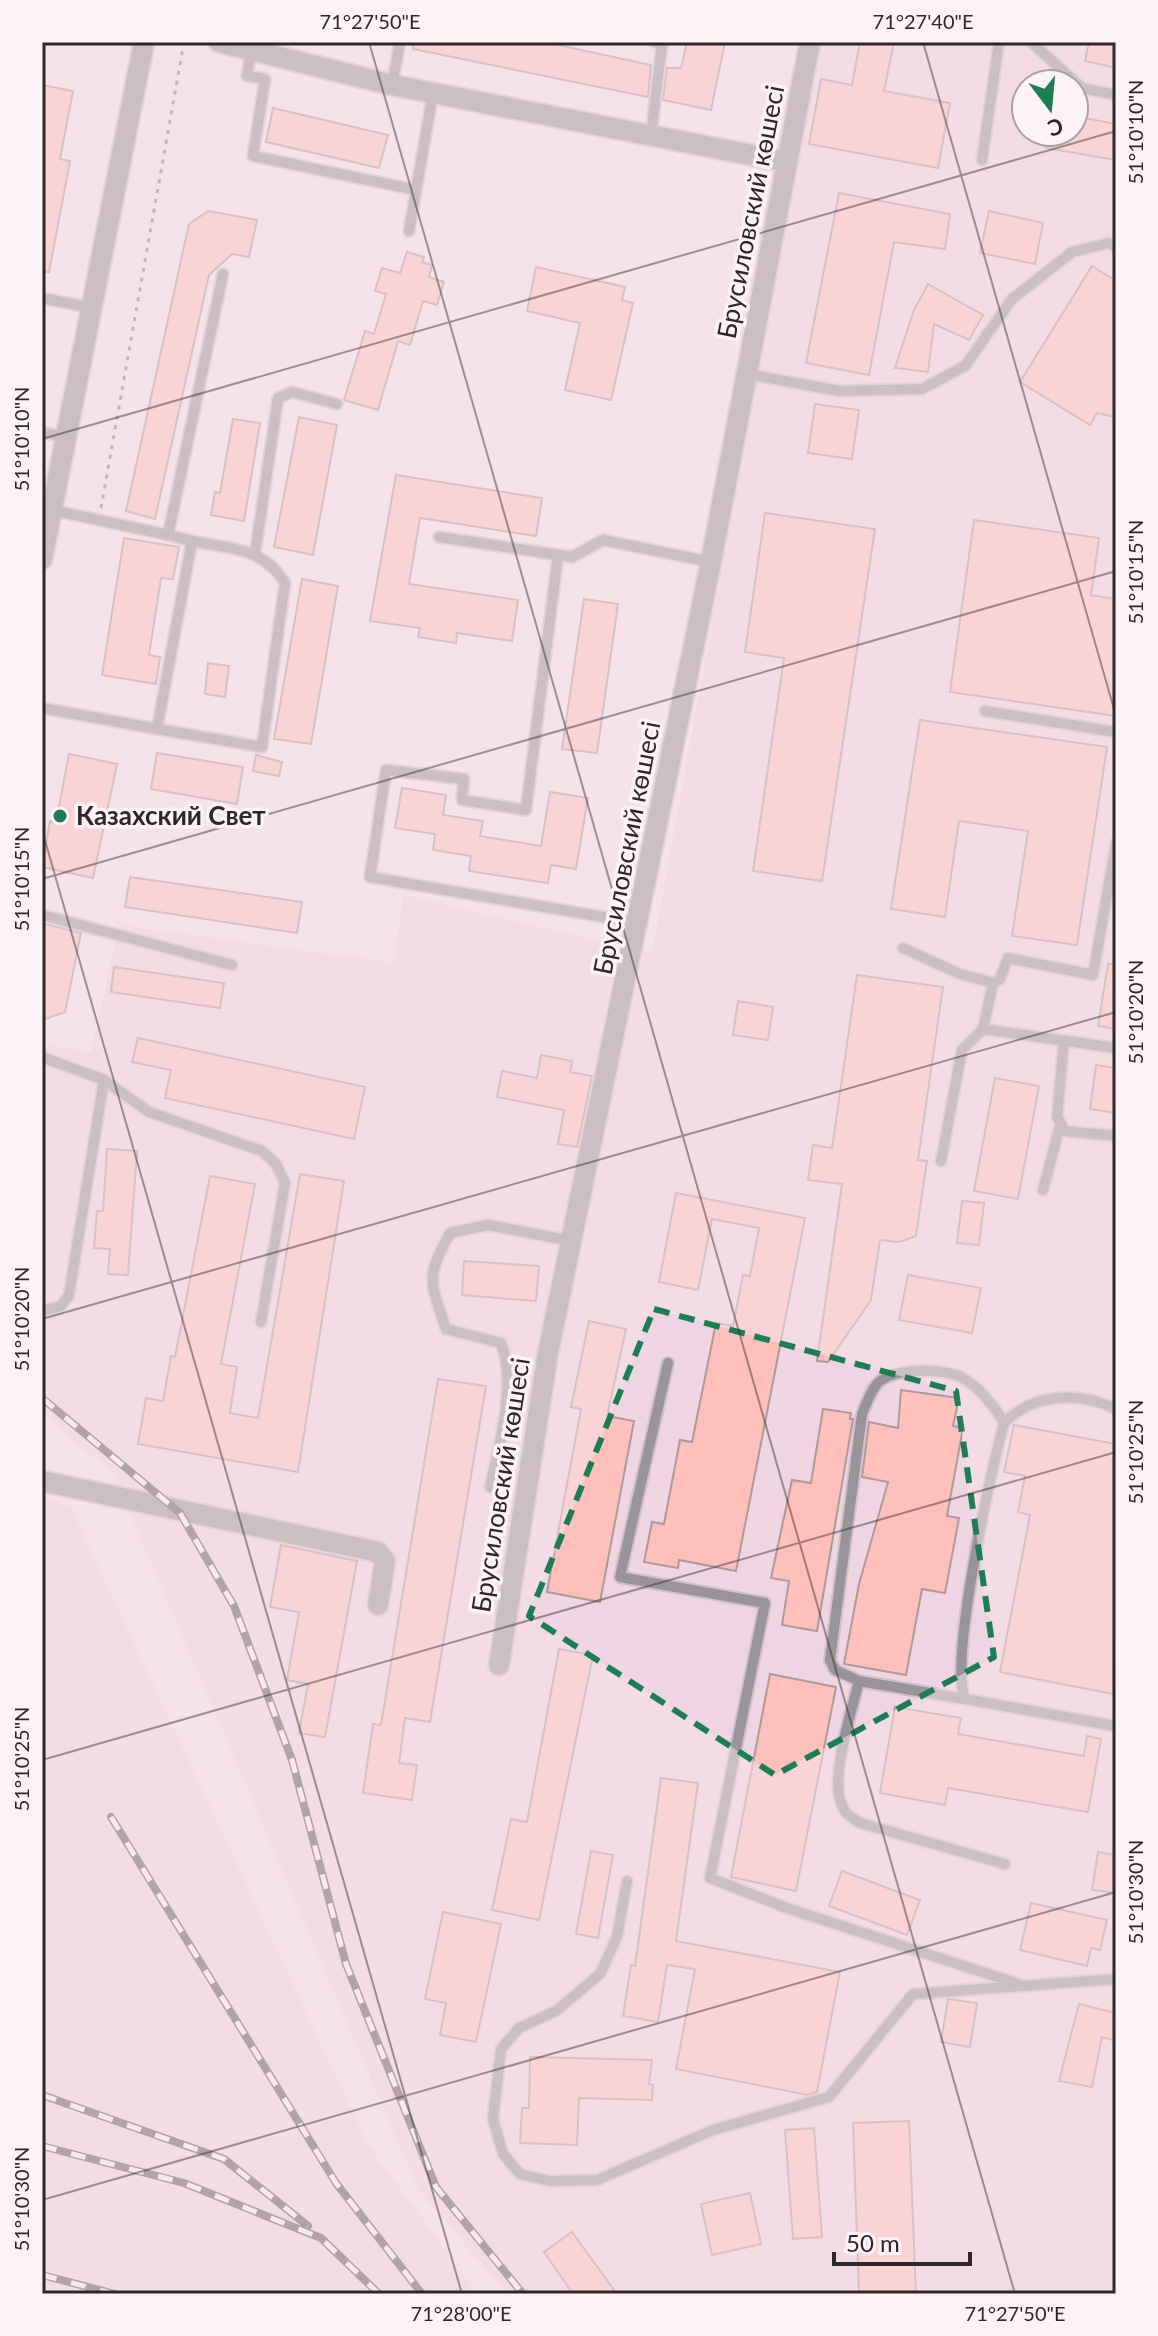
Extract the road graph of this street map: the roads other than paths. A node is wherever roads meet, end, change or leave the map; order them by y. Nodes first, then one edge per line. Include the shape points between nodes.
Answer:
1 (144, 42) edge
2 (219, 42) edge
3 (400, 42) edge
4 (654, 42) edge
5 (810, 42) edge
6 (999, 42) edge
7 (1031, 42) edge
8 (251, 49) junction
9 (392, 85) junction
10 (433, 93) junction
11 (1116, 95) edge
12 (651, 136) junction
13 (982, 160) dead end
14 (787, 162) junction
15 (416, 190) junction
16 (409, 231) dead end
17 (1116, 247) edge
18 (223, 274) dead end
19 (42, 298) edge
20 (93, 308) junction
21 (747, 374) junction
22 (337, 404) dead end
23 (42, 432) edge
24 (67, 438) junction
25 (52, 510) junction
26 (168, 535) junction
27 (439, 537) dead end
28 (192, 541) junction
29 (255, 554) junction
30 (558, 555) junction
31 (42, 559) edge
32 (711, 562) junction
33 (42, 708) edge
34 (985, 711) dead end
35 (157, 729) junction
36 (1116, 732) edge
37 (1116, 843) edge
38 (42, 915) edge
39 (638, 923) junction
40 (903, 948) dead end
41 (232, 965) dead end
42 (993, 983) junction
43 (983, 1029) junction
44 (1064, 1041) junction
45 (1116, 1048) edge
46 (42, 1057) edge
47 (104, 1080) junction
48 (1060, 1126) junction
49 (1116, 1136) edge
50 (941, 1161) dead end
51 (1043, 1190) dead end
52 (572, 1241) junction
53 (42, 1311) edge
54 (261, 1322) dead end
55 (668, 1363) dead end
56 (1116, 1409) edge
57 (1004, 1423) junction
58 (42, 1481) edge
59 (490, 1487) dead end
60 (378, 1605) dead end
61 (499, 1665) dead end
62 (859, 1681) junction
63 (965, 1699) junction
64 (1116, 1726) edge
65 (1005, 1864) dead end
66 (627, 1881) dead end
67 (1116, 1979) edge
68 (1024, 1986) junction

1 - 20 street
2 - 8 street
3 - 9 lane
4 - 12 lane via 662,44
5 - 14 street, Брусиловский көшесі
6 - 13 lane
7 - 11 lane via 1082,88
8 - 9 street
8 - 15 lane via 247,76 265,79 253,156
9 - 10 street
10 - 12 street
10 - 15 lane
12 - 14 street
14 - 21 street, Брусиловский көшесі
15 - 16 lane
17 - 21 lane via 1109,243 1072,252 1012,299 965,366 922,389 839,391
18 - 26 lane
19 - 20 lane
20 - 24 street
21 - 32 street, Брусиловский көшесі
22 - 29 lane via 292,392 278,398
23 - 24 lane
24 - 25 street
25 - 26 lane
25 - 31 street
26 - 28 lane
27 - 30 lane
28 - 29 lane
28 - 35 lane
29 - 35 lane via 274,565 285,583 262,747
30 - 32 lane via 572,557 603,540
30 - 39 lane via 526,810 462,800 464,779 386,770 370,877
32 - 39 street, Брусиловский көшесі
33 - 35 lane
34 - 36 lane
37 - 42 lane via 1093,975 1008,958
38 - 41 lane
39 - 52 street, Брусиловский көшесі
40 - 42 lane
42 - 43 lane
43 - 44 lane
43 - 50 lane via 962,1050
44 - 45 lane
44 - 48 lane
46 - 47 lane
47 - 53 lane via 69,1295 61,1306
47 - 54 lane via 149,1112 262,1151 276,1164 285,1183
48 - 49 lane via 1065,1131
48 - 51 lane
52 - 59 lane via 488,1225 450,1233 435,1260 430,1278 446,1329 501,1343 507,1357 504,1421
52 - 61 street, Брусиловский көшесі via 548,1353
55 - 68 lane via 620,1577 765,1603 710,1878
56 - 57 lane via 1101,1402 1047,1397 1019,1408
57 - 62 lane via 960,1377 929,1372 890,1375 876,1385 862,1414 830,1660 835,1670
57 - 63 lane via 988,1482 965,1630
58 - 60 street via 378,1552 385,1561
62 - 63 lane
62 - 65 lane via 838,1774 845,1812 860,1823
63 - 64 lane
66 - 68 lane via 617,1937 600,1974 556,2011 519,2028 501,2049 493,2119 503,2154 520,2174 550,2181 597,2180 713,2130 829,2097 913,1994
67 - 68 lane

